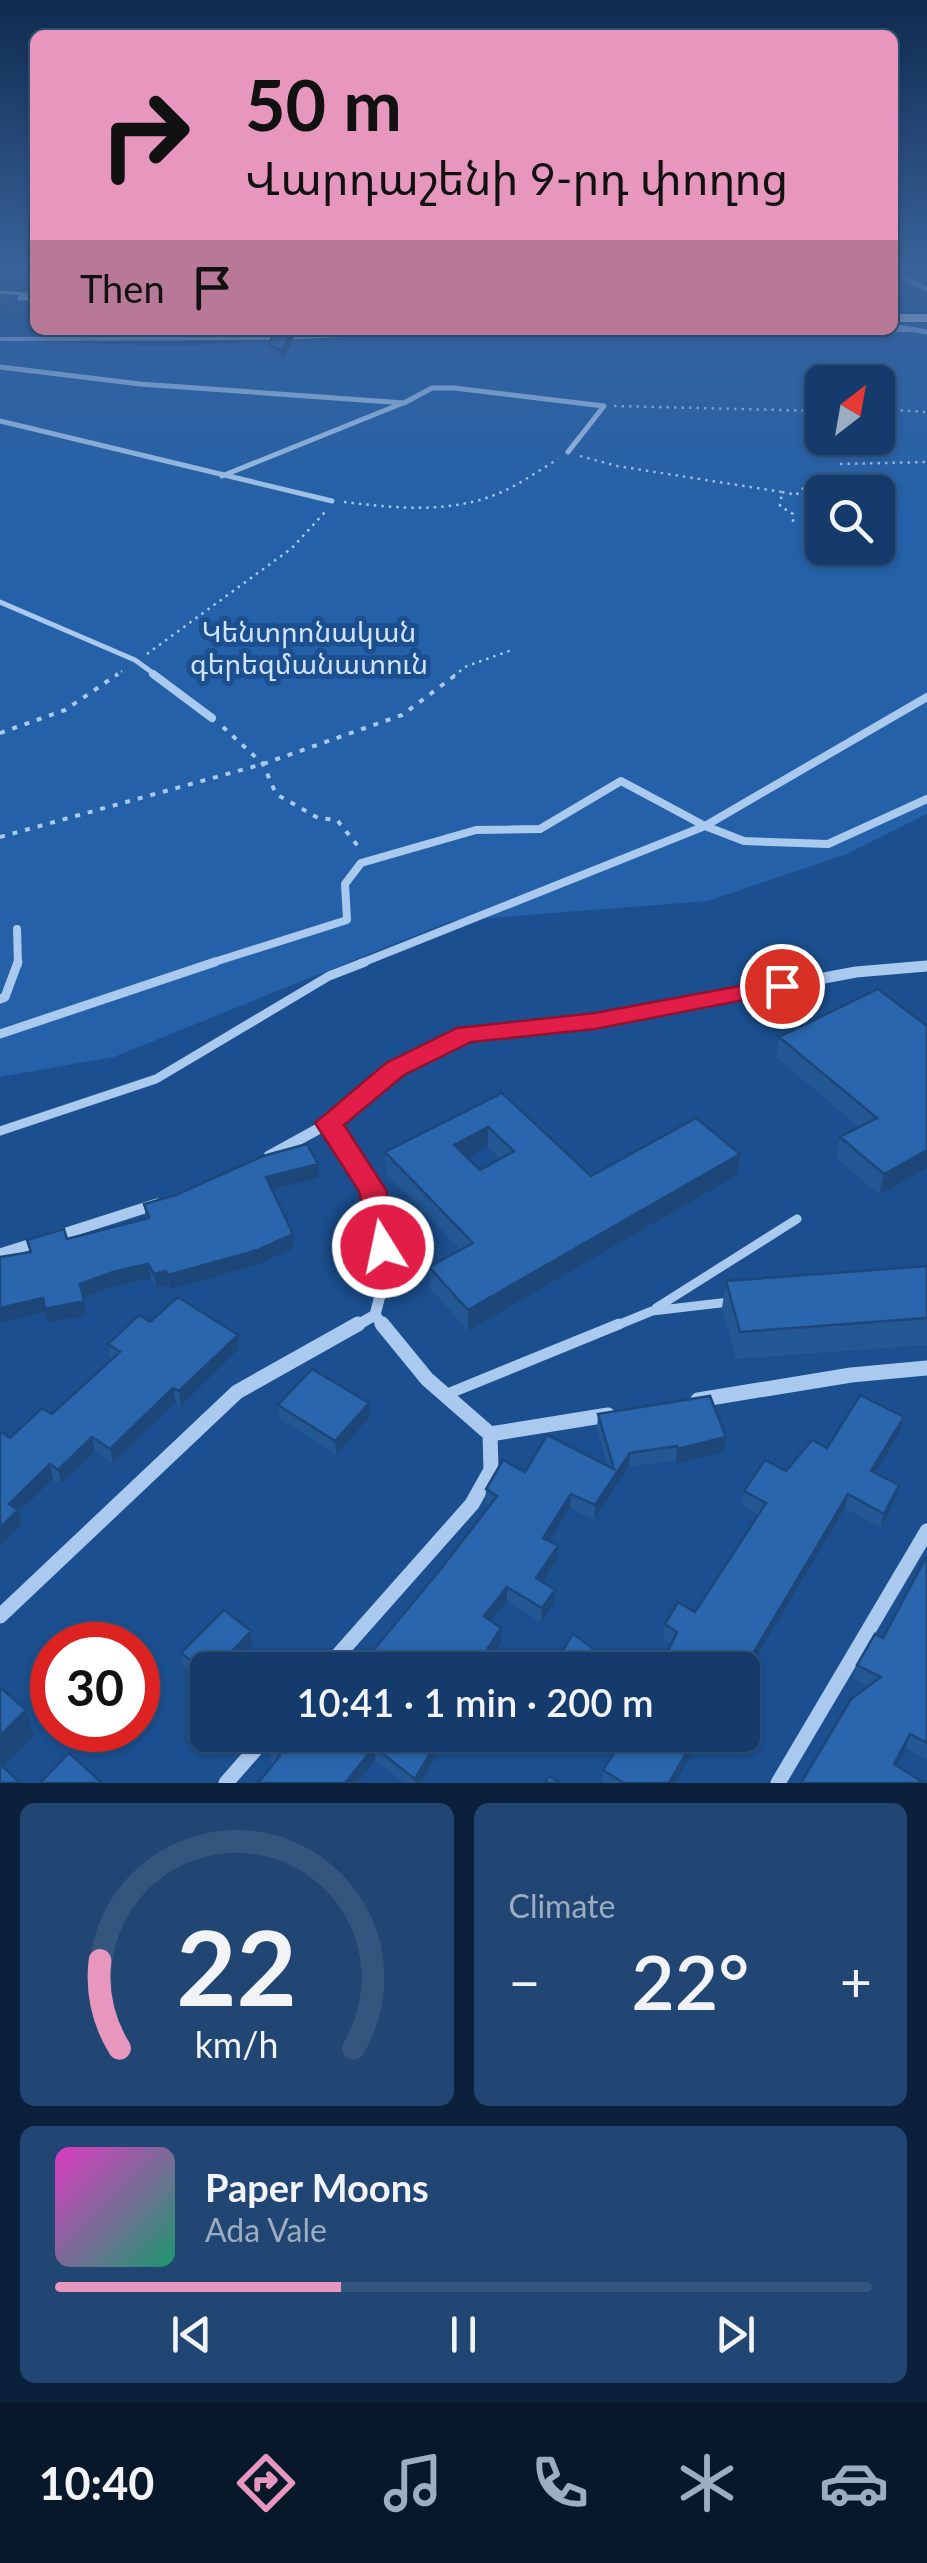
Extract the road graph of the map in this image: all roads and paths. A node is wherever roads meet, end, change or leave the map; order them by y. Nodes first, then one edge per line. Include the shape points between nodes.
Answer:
1 (0, 367) edge
2 (404, 402) junction
3 (604, 406) junction
4 (805, 411) edge
5 (895, 411) edge
6 (927, 412) edge
7 (0, 421) edge
8 (568, 452) junction
9 (927, 462) edge
10 (840, 464) dead end
11 (222, 476) junction
12 (805, 486) edge
13 (782, 492) junction
14 (332, 501) junction
15 (793, 523) dead end
16 (0, 602) edge
17 (512, 650) dead end
18 (134, 660) junction
19 (927, 697) edge
20 (212, 718) joint
21 (0, 732) edge
22 (263, 764) junction
23 (927, 799) edge
24 (705, 826) junction
25 (0, 838) edge
26 (373, 860) junction
27 (17, 930) dead end
28 (927, 966) edge
29 (0, 999) edge
30 (0, 1034) edge
31 (329, 1123) junction
32 (0, 1131) edge
33 (259, 1160) edge
34 (170, 1198) edge
35 (796, 1219) dead end
36 (0, 1254) edge
37 (744, 1300) edge
38 (652, 1311) junction
39 (374, 1315) junction
40 (927, 1368) edge
41 (441, 1397) junction
42 (680, 1403) edge
43 (623, 1412) edge
44 (490, 1434) junction
45 (927, 1531) edge
46 (0, 1616) edge
47 (341, 1652) edge
48 (253, 1752) edge
49 (226, 1783) edge
50 (778, 1783) edge

1 - 2 lane
2 - 3 lane via 443,388
2 - 11 lane
3 - 4 path
3 - 8 lane
5 - 6 path
7 - 11 lane
8 - 13 path
8 - 14 path via 496,495 458,505
9 - 10 path
11 - 14 lane
12 - 13 path via 796,495
13 - 15 path via 780,506 793,514
14 - 18 path via 290,554
16 - 18 lane
17 - 22 path via 467,666 402,715
18 - 20 lane
18 - 21 path via 96,693 36,726
19 - 24 lane
20 - 22 path
22 - 25 path
22 - 26 path via 276,794 318,818 337,820
23 - 24 lane via 828,844 744,841
24 - 26 lane via 620,780 540,830 476,830
24 - 32 lane via 329,976 156,1079
26 - 30 lane via 345,884 347,920
27 - 29 lane via 18,968
28 - 31 street via 856,972 595,1021 466,1034 395,1069
31 - 33 street
31 - 39 street via 372,1190 384,1280
34 - 36 street
35 - 38 lane
37 - 38 lane
38 - 41 lane
39 - 41 street
39 - 46 street via 237,1392
40 - 42 street
41 - 44 street
43 - 44 street
44 - 47 street via 490,1470 472,1504
45 - 50 street
48 - 49 street

